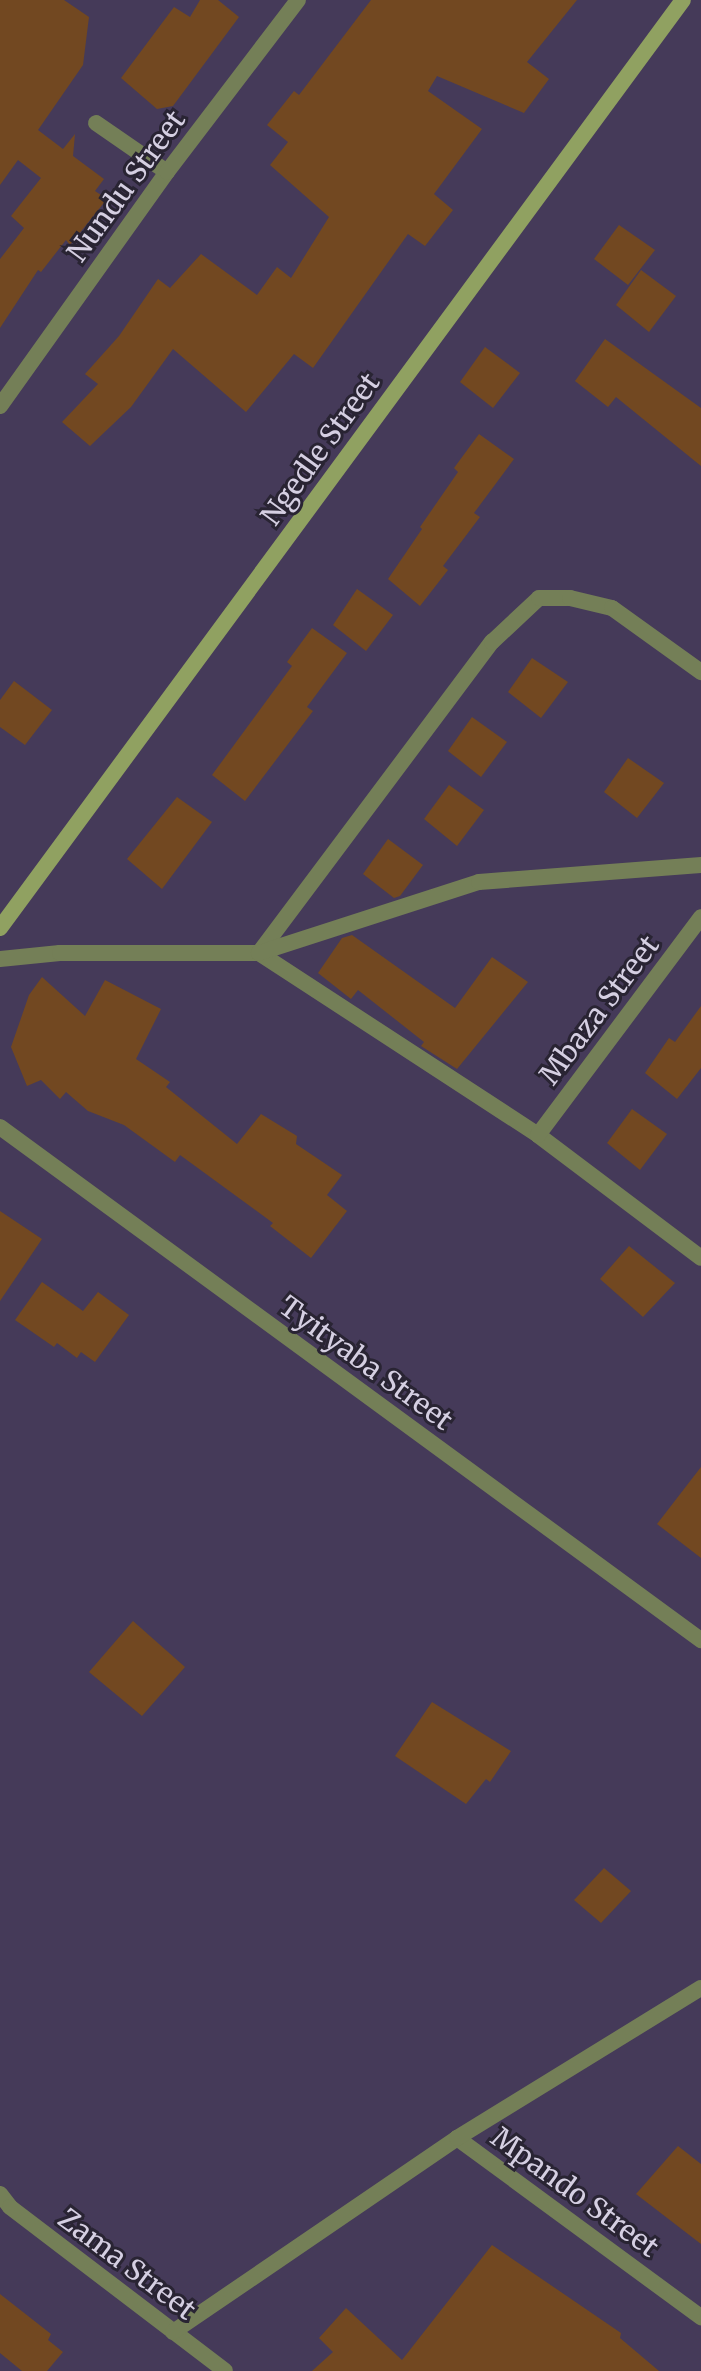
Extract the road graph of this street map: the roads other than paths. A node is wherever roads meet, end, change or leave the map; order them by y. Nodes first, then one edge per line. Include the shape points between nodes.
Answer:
1 (298, 0) edge
2 (683, 0) edge
3 (96, 123) dead end
4 (167, 172) junction
5 (0, 406) edge
6 (701, 672) edge
7 (701, 865) edge
8 (701, 917) edge
9 (0, 928) edge
10 (259, 953) junction
11 (0, 959) edge
12 (0, 1127) edge
13 (538, 1135) junction
14 (701, 1258) edge
15 (701, 1640) edge
16 (701, 1988) edge
17 (457, 2138) junction
18 (0, 2194) edge
19 (701, 2317) edge
20 (173, 2332) junction
21 (225, 2371) edge

1 - 4 street, Nundu Street
2 - 9 street, Ngedle Street
3 - 4 street
4 - 5 street, Nundu Street
6 - 10 street via 612,608 570,598 539,598 492,642
7 - 10 street via 479,882
8 - 13 street, Mbaza Street
10 - 11 street via 60,953
10 - 13 street
12 - 15 street, Tyityaba Street
13 - 14 street
16 - 17 street
17 - 19 street, Mpando Street
17 - 20 street
18 - 20 street, Zama Street
20 - 21 street, Zama Street

